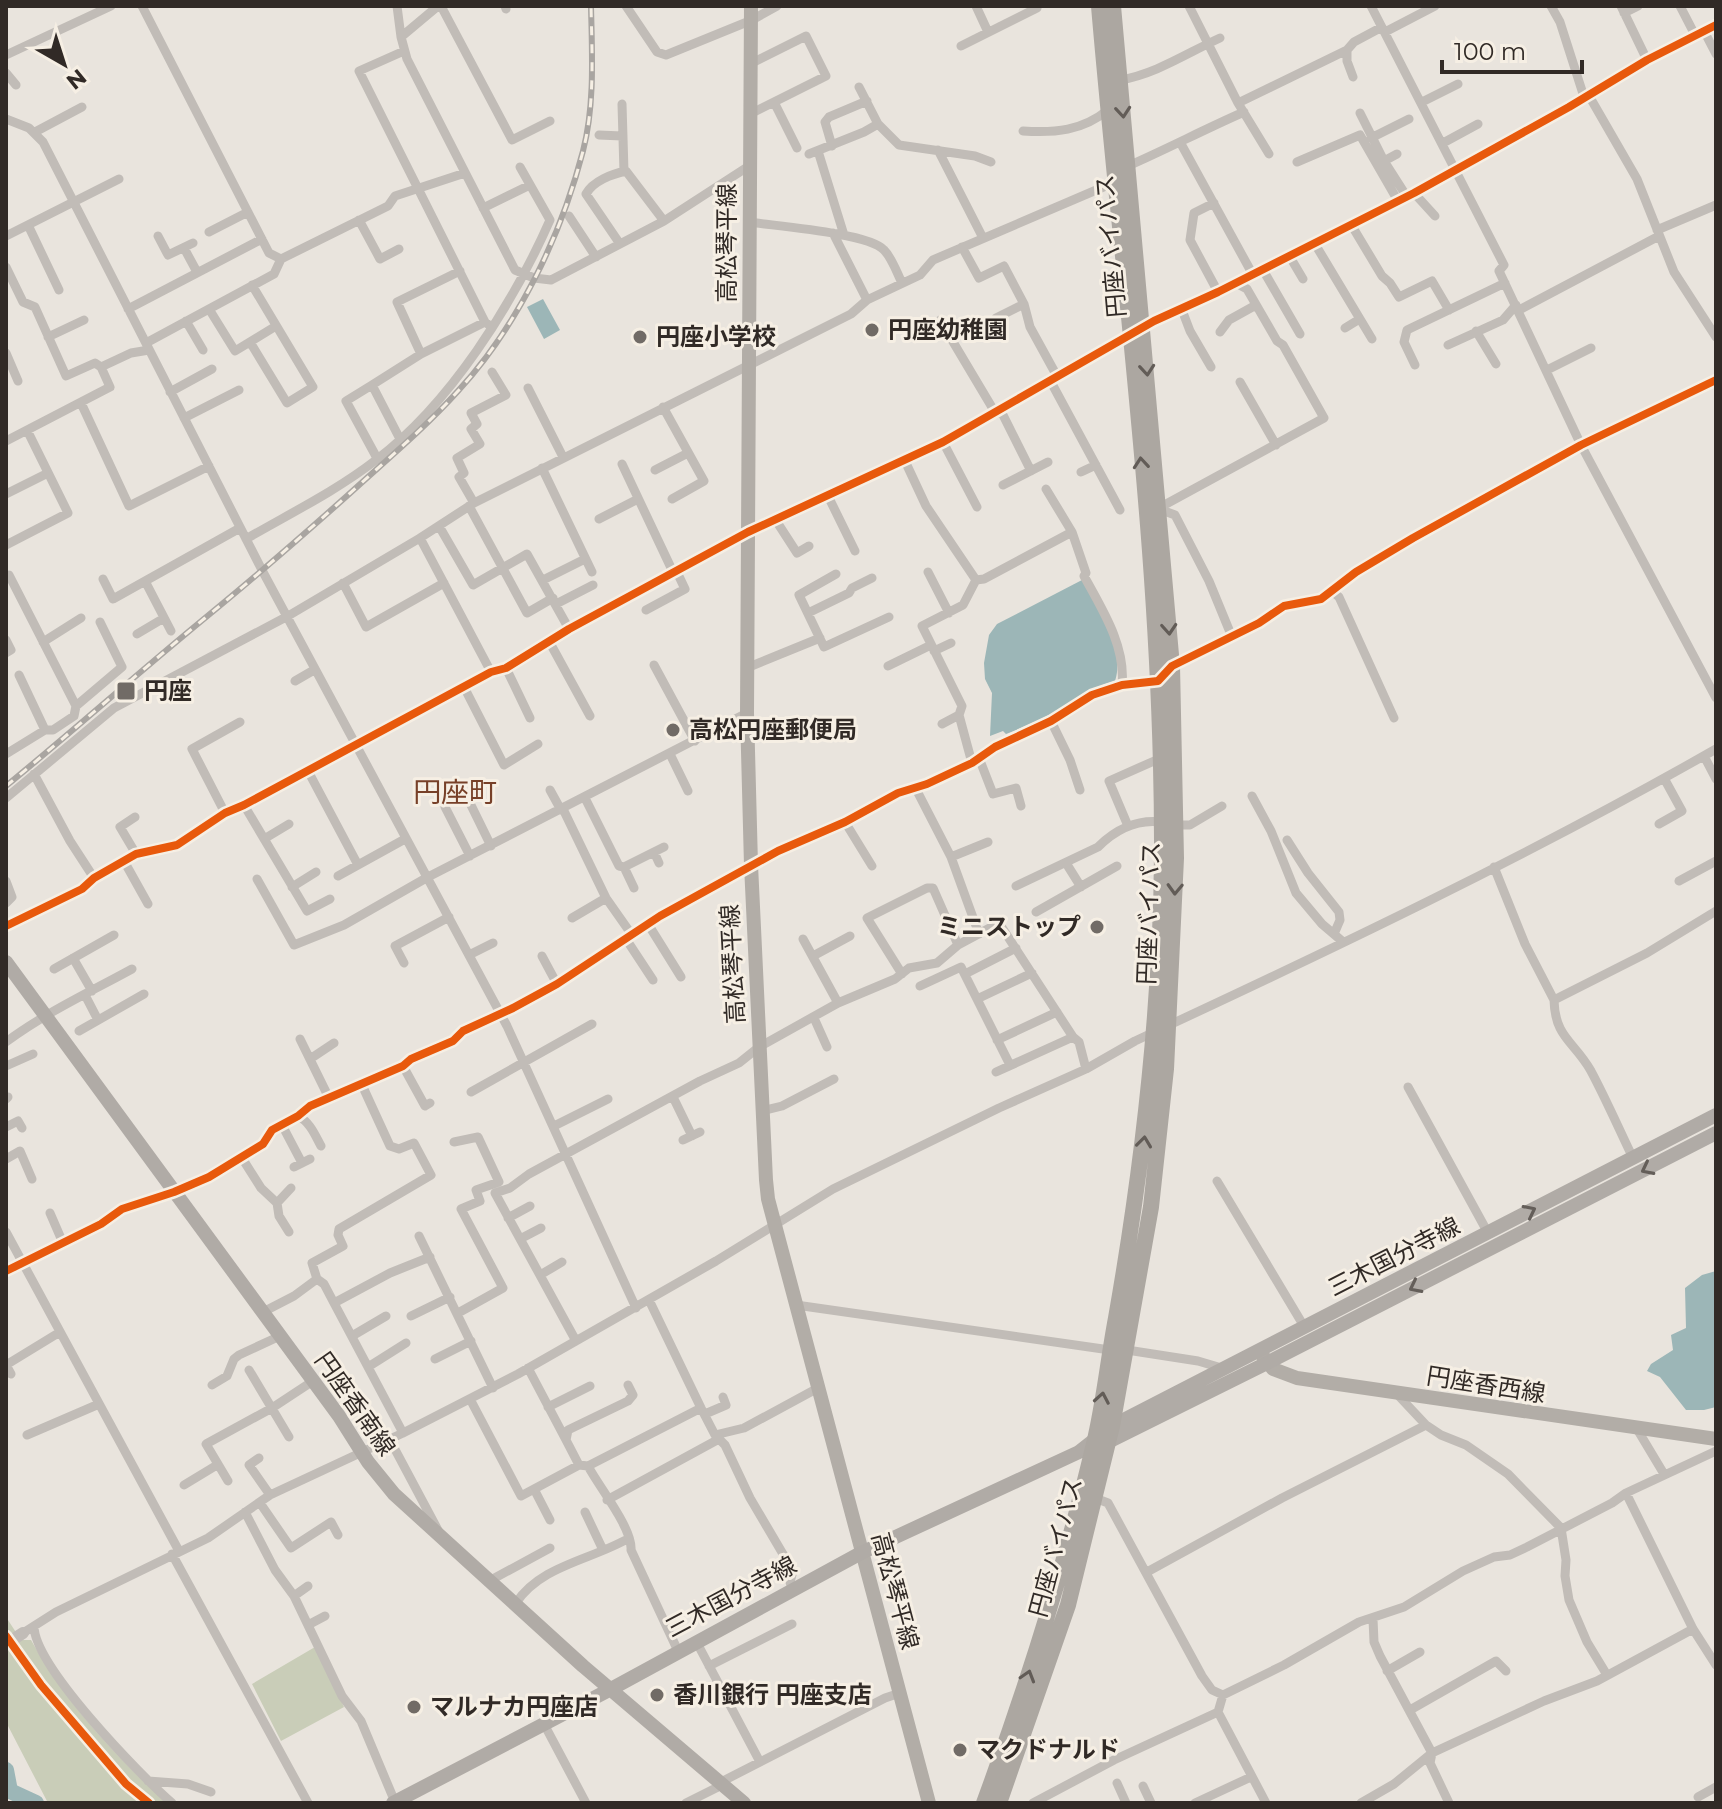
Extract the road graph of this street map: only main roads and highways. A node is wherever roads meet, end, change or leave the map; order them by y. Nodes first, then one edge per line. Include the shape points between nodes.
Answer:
1 (1099, 6) edge
2 (1113, 6) edge
3 (751, 13) edge
4 (1136, 331) junction
5 (1152, 509) junction
6 (1169, 823) junction
7 (6, 962) edge
8 (1716, 1115) edge
9 (1716, 1133) edge
10 (1119, 1350) junction
11 (1263, 1357) junction
12 (1105, 1436) junction
13 (1716, 1439) edge
14 (861, 1553) junction
15 (611, 1689) junction
16 (397, 1802) edge
17 (744, 1803) edge
18 (929, 1803) edge
19 (984, 1803) edge
20 (999, 1803) edge

1 - 4 highway, 円座バイパス via 1115,182
2 -> 4 highway, 円座バイパス
3 - 14 main road, 高松琴平線 via 747,713 766,1180
4 - 5 highway, 円座バイパス
5 - 6 highway, 円座バイパス via 1161,758
5 -> 6 highway, 円座バイパス via 1172,666
6 - 10 highway, 円座バイパス via 1162,1029
7 - 15 main road, 円座香南線 via 388,1487
11 -> 8 main road, 三木国分寺線 via 1305,1328
9 -> 11 main road, 三木国分寺線
12 -> 10 highway, 円座バイパス
10 - 12 highway, 円座バイパス
11 - 12 main road, 三木国分寺線
11 - 12 main road, 三木国分寺線 via 1225,1369
11 - 13 main road, 円座香西線 via 1273,1369 1297,1378
12 - 14 main road, 三木国分寺線
19 -> 12 highway, 円座バイパス
12 - 20 highway, 円座バイパス via 1068,1605
14 - 15 main road, 三木国分寺線
14 - 18 main road, 高松琴平線
15 - 16 main road, 三木国分寺線
15 - 17 main road, 円座香南線

